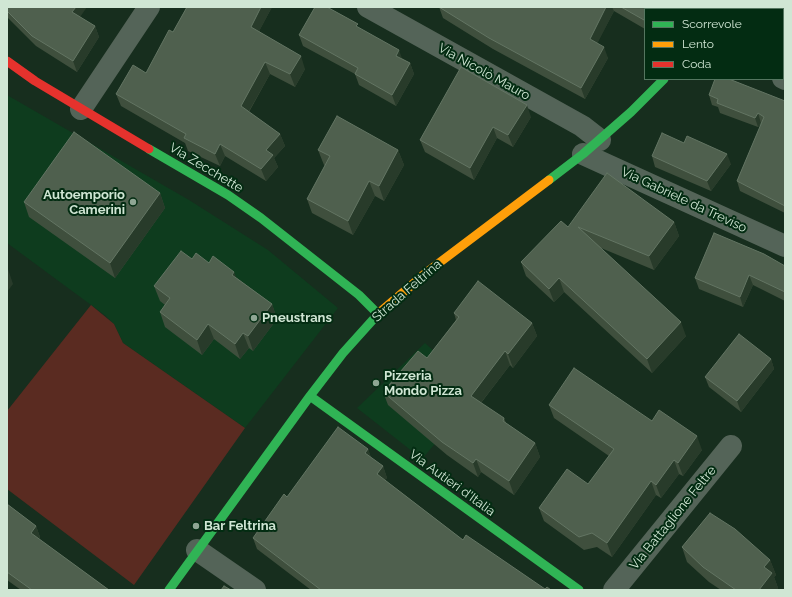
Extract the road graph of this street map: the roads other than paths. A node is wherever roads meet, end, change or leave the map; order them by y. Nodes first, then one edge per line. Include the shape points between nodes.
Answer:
1 (149, 7) edge
2 (368, 7) edge
3 (7, 61) edge
4 (663, 80) edge
5 (81, 109) junction
6 (600, 140) junction
7 (583, 154) junction
8 (785, 246) edge
9 (378, 314) junction
10 (310, 396) junction
11 (730, 446) dead end
12 (197, 550) junction
13 (169, 590) edge
14 (254, 590) edge
15 (579, 590) edge
16 (614, 590) edge

1 - 5 street
2 - 6 street, Via Nicolò Mauro via 582,126
3 - 5 street, Via Zecchette
4 - 6 street, Strada Feltrina
5 - 9 street, Via Zecchette via 228,195 359,295
6 - 7 street, Strada Feltrina
7 - 8 street, Via Gabriele da Treviso
7 - 9 street, Strada Feltrina via 427,272
9 - 10 street, Strada Feltrina
10 - 12 street, Strada Feltrina
10 - 15 street, Via Autieri d'Italia
11 - 16 street, Via Battaglione Feltre
12 - 13 street, Strada Feltrina
12 - 14 street

